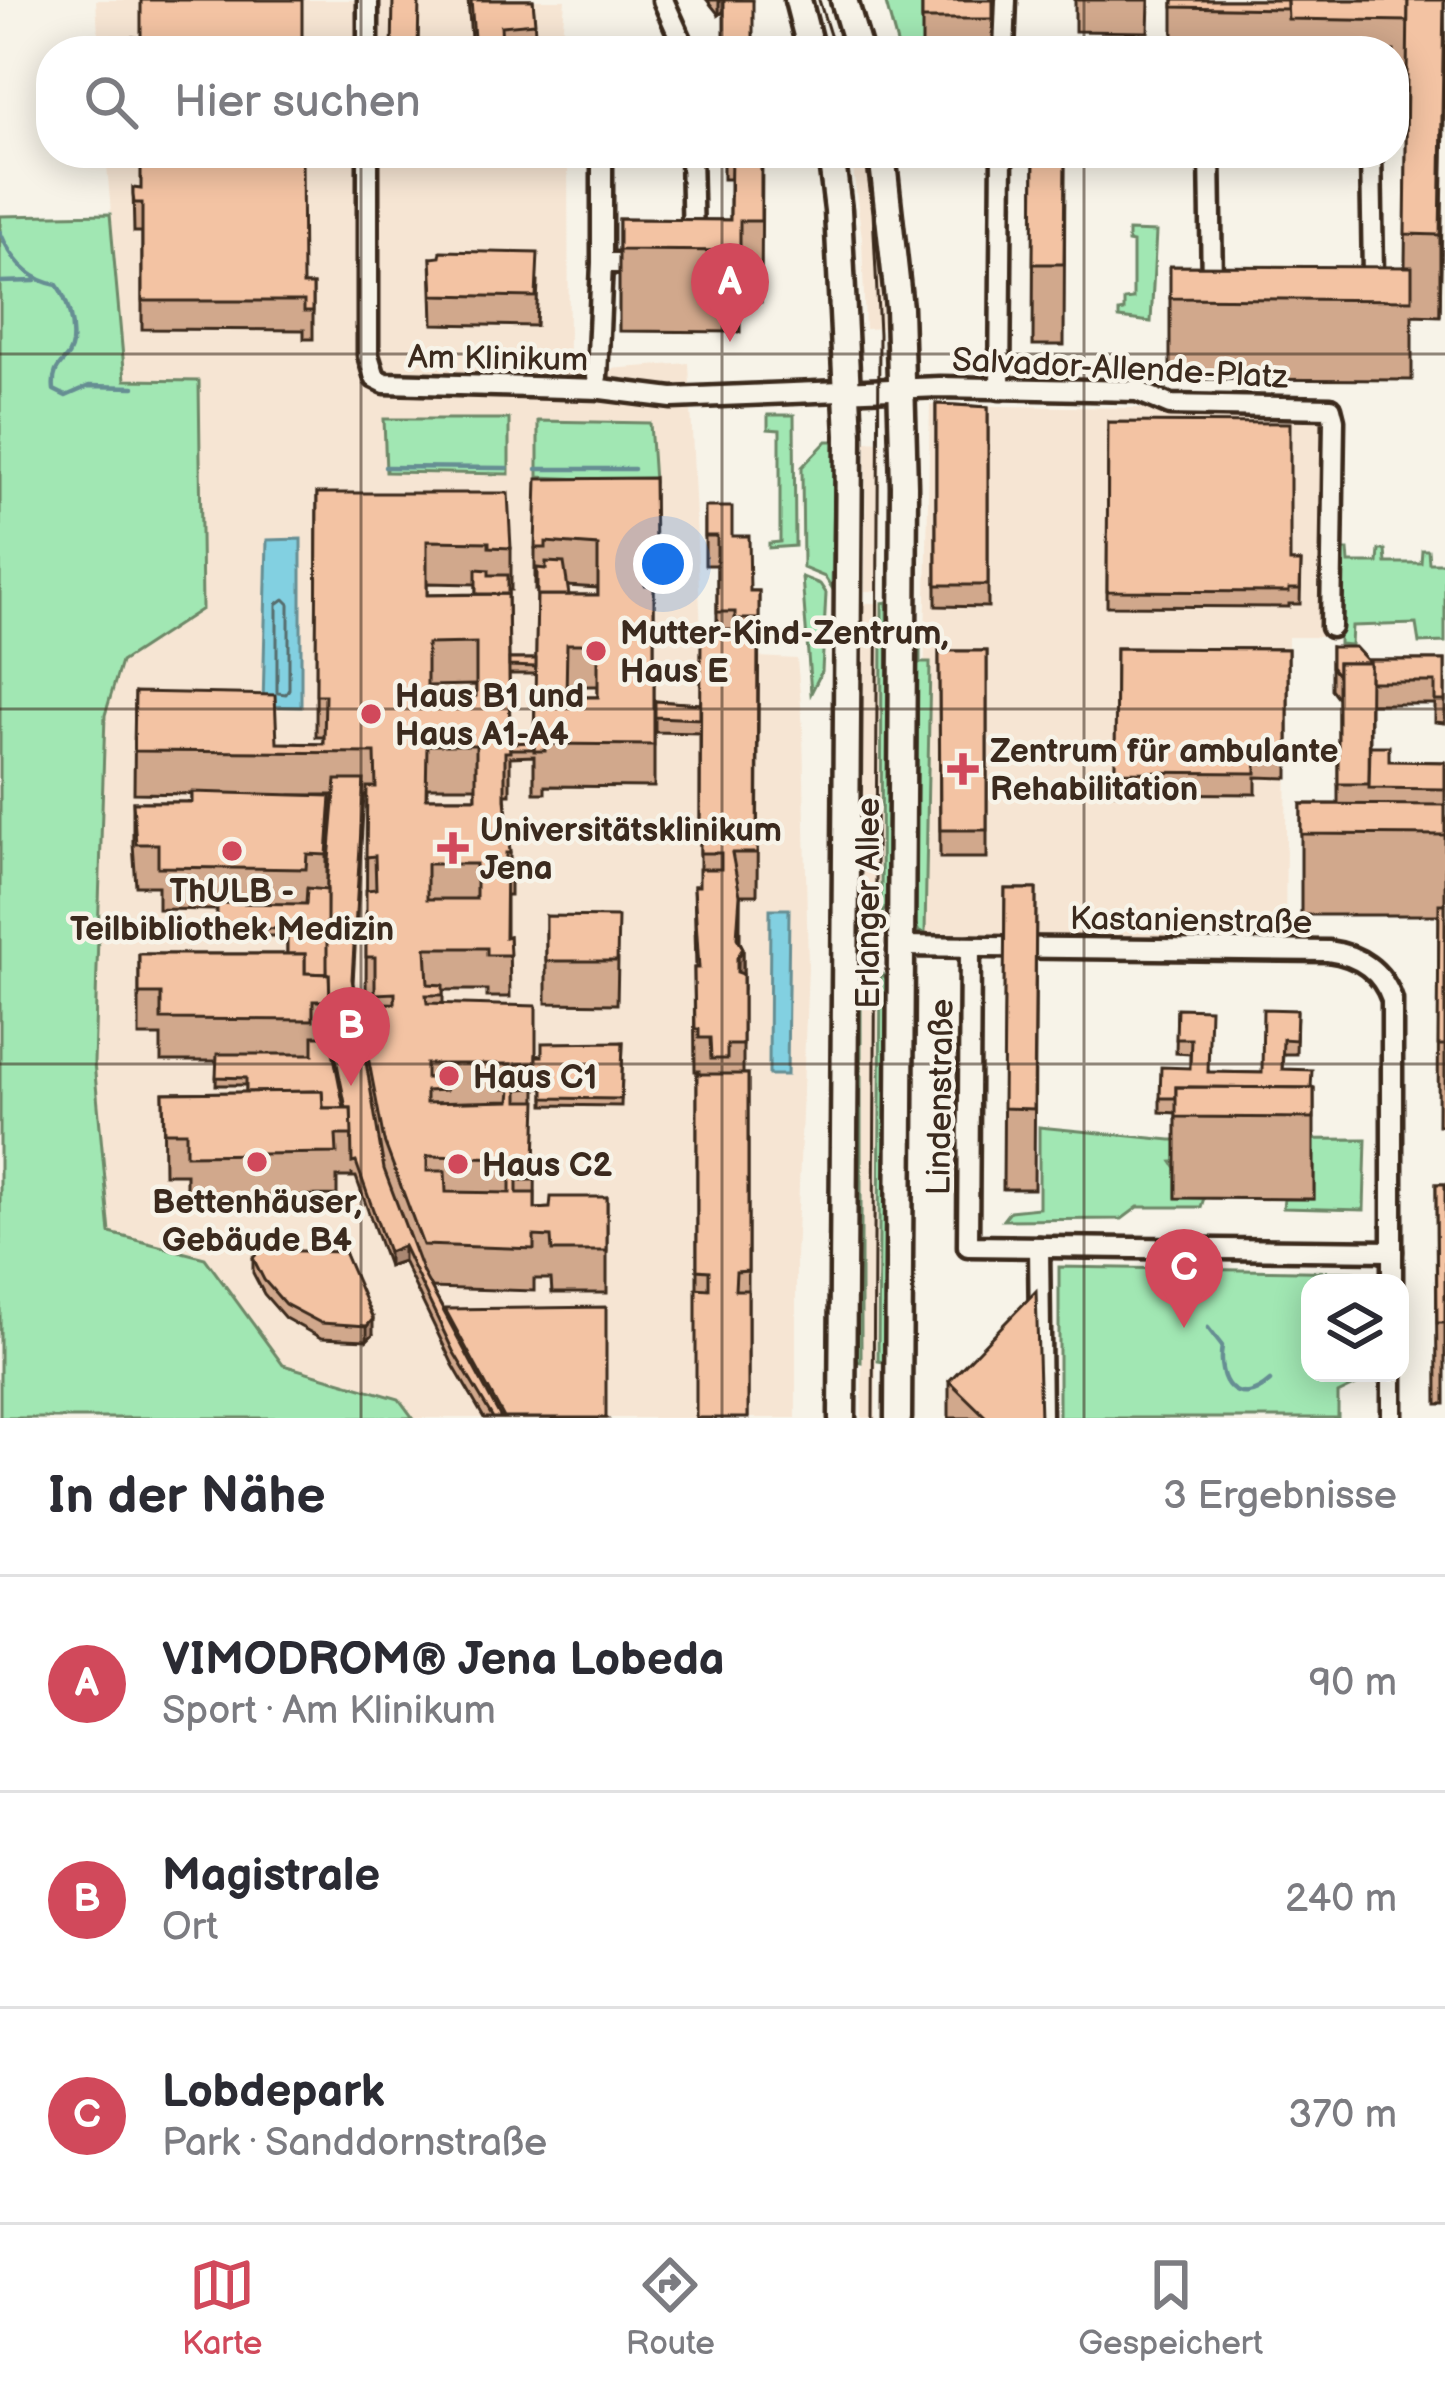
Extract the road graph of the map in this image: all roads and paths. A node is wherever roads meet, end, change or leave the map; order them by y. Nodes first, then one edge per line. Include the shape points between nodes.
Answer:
1 (368, 0) edge
2 (663, 0) edge
3 (798, 0) edge
4 (844, 0) edge
5 (1006, 0) edge
6 (368, 36) edge
7 (679, 36) edge
8 (807, 36) edge
9 (855, 36) edge
10 (1005, 36) edge
11 (368, 168) edge
12 (602, 168) edge
13 (691, 168) edge
14 (833, 168) edge
15 (884, 168) edge
16 (1002, 168) edge
17 (1210, 168) edge
18 (1371, 168) edge
19 (602, 263) junction
20 (1353, 302) edge
21 (1212, 304) edge
22 (597, 377) dead end
23 (901, 388) junction
24 (1000, 389) junction
25 (847, 390) junction
26 (1331, 627) dead end
27 (899, 946) junction
28 (970, 947) junction
29 (1039, 1247) junction
30 (1393, 1252) junction
31 (1392, 1274) edge
32 (1392, 1382) edge
33 (842, 1418) edge
34 (898, 1418) edge
35 (1041, 1418) edge
36 (1392, 1418) edge

1 - 6 street
2 - 7 street
3 - 8 main road
4 - 9 main road
5 - 10 street
11 - 25 street, Am Klinikum via 368,355 385,383 672,398
12 - 19 street
13 - 19 street via 693,262
14 - 25 main road, Erlanger Allee
15 - 23 main road, Erlanger Allee
16 - 24 street
17 - 21 street, Salvador-Allende-Platz
18 - 20 street via 1373,275
19 - 22 street
23 - 24 street, Salvador-Allende-Platz
23 - 25 street
23 - 27 main road, Erlanger Allee
24 - 26 street, Salvador-Allende-Platz via 1137,391 1170,405 1331,407
25 - 33 main road, Erlanger Allee
27 - 28 street, Kastanienstraße
27 - 34 main road, Erlanger Allee
28 - 29 street, Lindenstraße via 968,1246
28 - 30 street, Kastanienstraße via 1328,951 1359,959 1392,1000
29 - 30 street
29 - 35 street
30 - 31 street, Kastanienstraße
32 - 36 street

